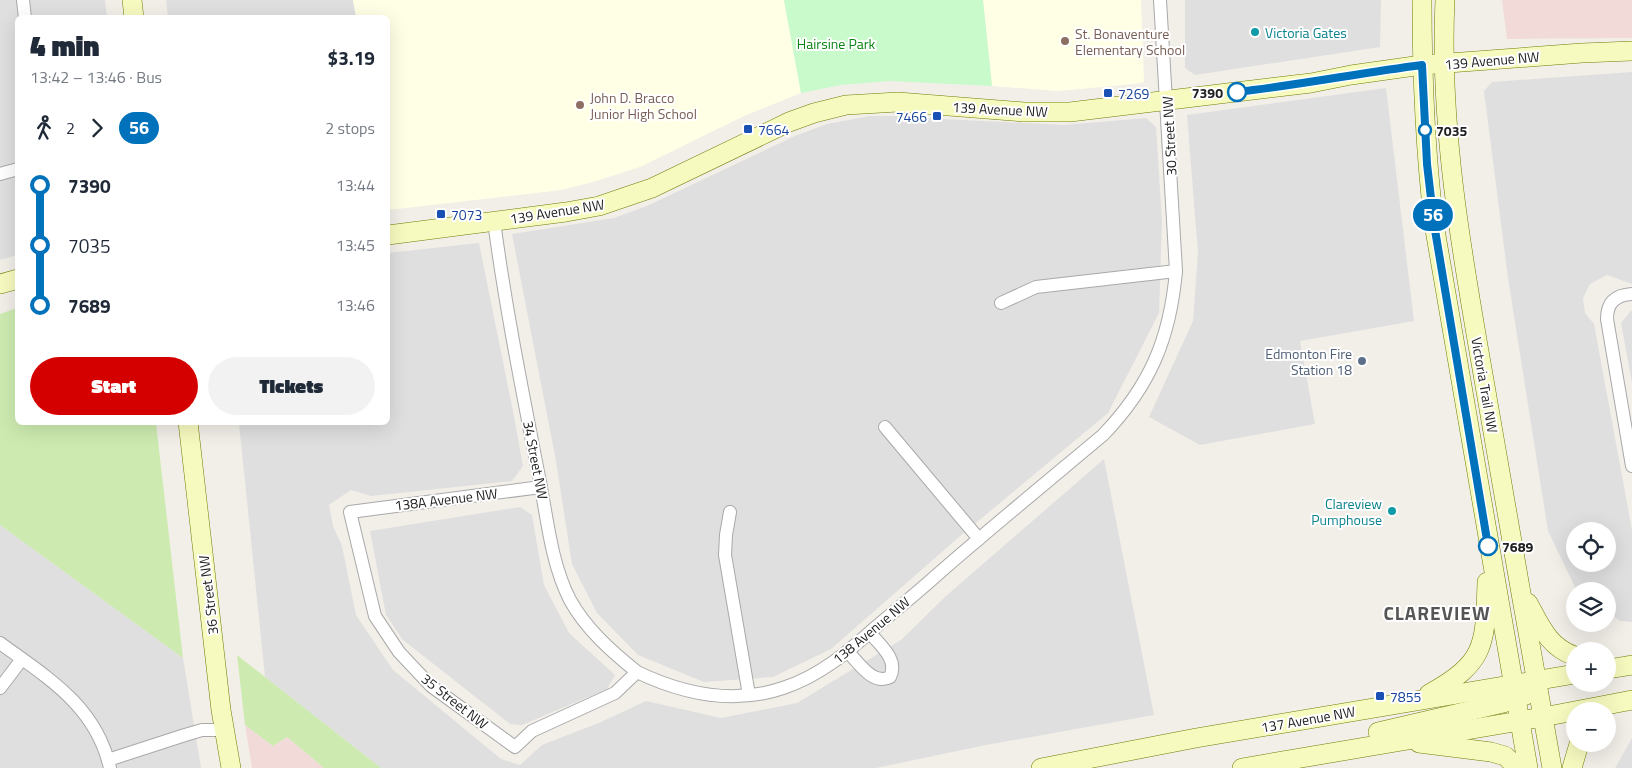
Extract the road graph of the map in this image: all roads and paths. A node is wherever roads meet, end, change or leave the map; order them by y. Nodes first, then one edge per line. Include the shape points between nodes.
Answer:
1 (23, 0) edge
2 (132, 0) edge
3 (1160, 0) edge
4 (1422, 0) edge
5 (1445, 0) edge
6 (25, 15) edge
7 (134, 15) edge
8 (1632, 51) edge
9 (1445, 64) junction
10 (1422, 65) junction
11 (1167, 100) junction
12 (15, 170) edge
13 (0, 174) edge
14 (494, 222) junction
15 (390, 235) edge
16 (1176, 271) junction
17 (15, 280) edge
18 (0, 284) edge
19 (1632, 294) edge
20 (1000, 302) dead end
21 (1133, 400) joint
22 (188, 425) edge
23 (885, 427) dead end
24 (1632, 466) edge
25 (541, 487) junction
26 (350, 512) joint
27 (730, 512) dead end
28 (979, 539) junction
29 (1488, 541) junction
30 (1519, 584) junction
31 (870, 633) junction
32 (0, 643) edge
33 (848, 652) junction
34 (1566, 653) edge
35 (22, 659) junction
36 (1616, 660) edge
37 (1632, 660) edge
38 (1632, 665) edge
39 (1616, 667) edge
40 (637, 672) junction
41 (1566, 675) edge
42 (1536, 680) junction
43 (0, 688) edge
44 (1515, 692) junction
45 (749, 695) junction
46 (1418, 700) junction
47 (1632, 702) edge
48 (1616, 711) edge
49 (1543, 717) junction
50 (1520, 721) junction
51 (224, 730) junction
52 (1400, 740) junction
53 (1577, 752) edge
54 (109, 764) edge
55 (1248, 767) edge
56 (231, 768) edge
57 (1041, 768) edge
58 (1518, 768) edge
59 (1528, 768) edge
60 (1552, 768) edge
61 (1572, 768) edge

1 - 6 street
2 - 7 main road
3 - 11 street, 30 Street NW
4 - 10 main road, Victoria Trail NW
5 - 9 main road, Victoria Trail NW
8 - 9 main road, 139 Avenue NW
9 - 10 main road, 139 Avenue NW
9 - 30 main road, Victoria Trail NW via 1457,211
10 - 11 main road, 139 Avenue NW via 1311,83
10 - 29 main road, Victoria Trail NW via 1434,224
11 - 14 main road, 139 Avenue NW via 1047,113 898,102 846,106 788,122 634,195 582,210
11 - 16 street, 30 Street NW
12 - 13 street
14 - 15 main road, 139 Avenue NW
14 - 25 street, 34 Street NW
16 - 20 street via 1036,287
16 - 21 street, 30 Street NW via 1172,311 1163,341
17 - 18 main road
19 - 24 street via 1624,294 1611,302 1606,320
21 - 28 street, 138 Avenue NW via 1103,435
22 - 51 main road, 36 Street NW
23 - 28 street
25 - 26 street, 138A Avenue NW
25 - 40 street, 34 Street NW via 557,566 570,599 596,636
26 - 40 street, 35 Street NW via 375,616 399,652 431,686 515,746 532,731 615,693
27 - 45 street via 725,555
28 - 31 street, 138 Avenue NW
29 - 44 main road, Victoria Trail NW
29 - 46 main road via 1486,624 1479,650 1471,664 1453,680
30 - 34 main road via 1543,633
30 - 42 main road, Victoria Trail NW
31 - 33 street, 138 Avenue NW
31 - 33 street via 893,662 890,677 879,680 871,676
32 - 35 street
33 - 45 street, 138 Avenue NW via 795,684
35 - 43 street
35 - 54 street via 79,706 96,730
36 - 37 main road
38 - 39 main road
40 - 45 street, 138 Avenue NW via 694,693
41 - 42 main road, 137 Avenue NW
42 - 44 main road, 137 Avenue NW
42 - 49 main road, Victoria Trail NW
44 - 46 main road, 137 Avenue NW
44 - 50 main road, Victoria Trail NW
44 - 55 main road
46 - 57 main road, 137 Avenue NW
47 - 48 main road
47 - 49 main road
49 - 50 main road
49 - 60 main road, Victoria Trail NW
50 - 52 main road
50 - 59 main road, Victoria Trail NW
51 - 54 street via 202,730
51 - 56 main road, 36 Street NW
52 - 55 main road
52 - 58 main road via 1491,752 1505,756
53 - 61 main road

